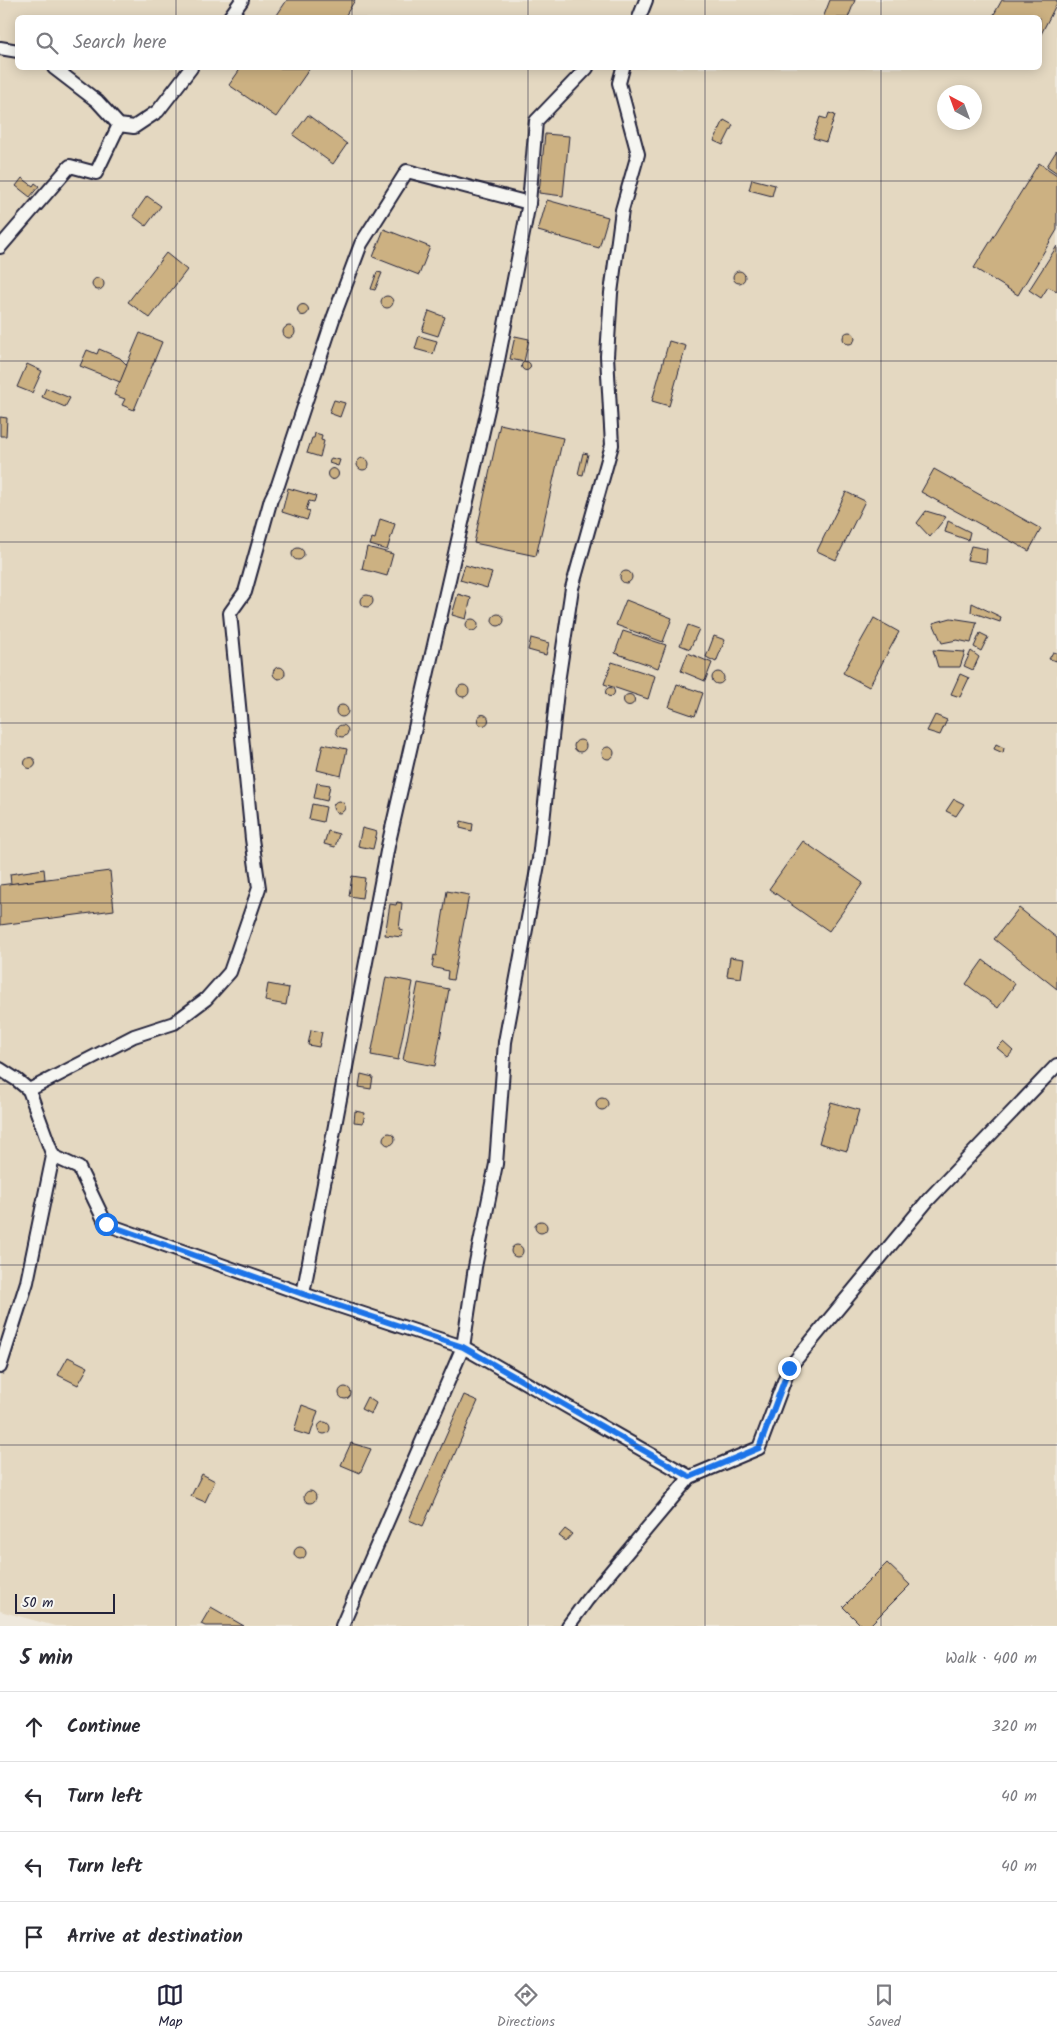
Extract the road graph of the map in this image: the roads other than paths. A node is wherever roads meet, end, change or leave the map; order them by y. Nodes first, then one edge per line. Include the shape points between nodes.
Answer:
1 (242, 0) edge
2 (646, 0) edge
3 (231, 15) edge
4 (640, 15) edge
5 (0, 48) edge
6 (15, 50) edge
7 (57, 70) edge
8 (189, 70) edge
9 (585, 70) edge
10 (622, 70) edge
11 (119, 125) junction
12 (529, 202) junction
13 (0, 247) edge
14 (1057, 1066) edge
15 (0, 1069) edge
16 (29, 1090) junction
17 (53, 1156) junction
18 (303, 1294) junction
19 (463, 1347) junction
20 (0, 1367) edge
21 (690, 1477) junction
22 (342, 1626) edge
23 (568, 1626) edge

1 - 3 street
2 - 4 street
5 - 6 street
7 - 11 street via 98,101
8 - 11 street via 158,111 134,127
9 - 12 street via 536,122
10 - 19 street via 619,83 638,154 622,210 611,293 607,356 612,445 572,588 558,682 539,859 505,1042 496,1164
11 - 13 street via 96,173 70,166
12 - 16 street via 407,171 361,244 271,499 245,592 230,613 259,888 230,972 206,999 174,1023 134,1036
12 - 18 street via 491,396 388,846
14 - 21 street via 928,1200 789,1368 759,1448
15 - 16 street
16 - 17 street
17 - 18 street via 79,1168 106,1224
17 - 20 street via 27,1282
18 - 19 street
19 - 21 street
19 - 22 street
21 - 23 street

